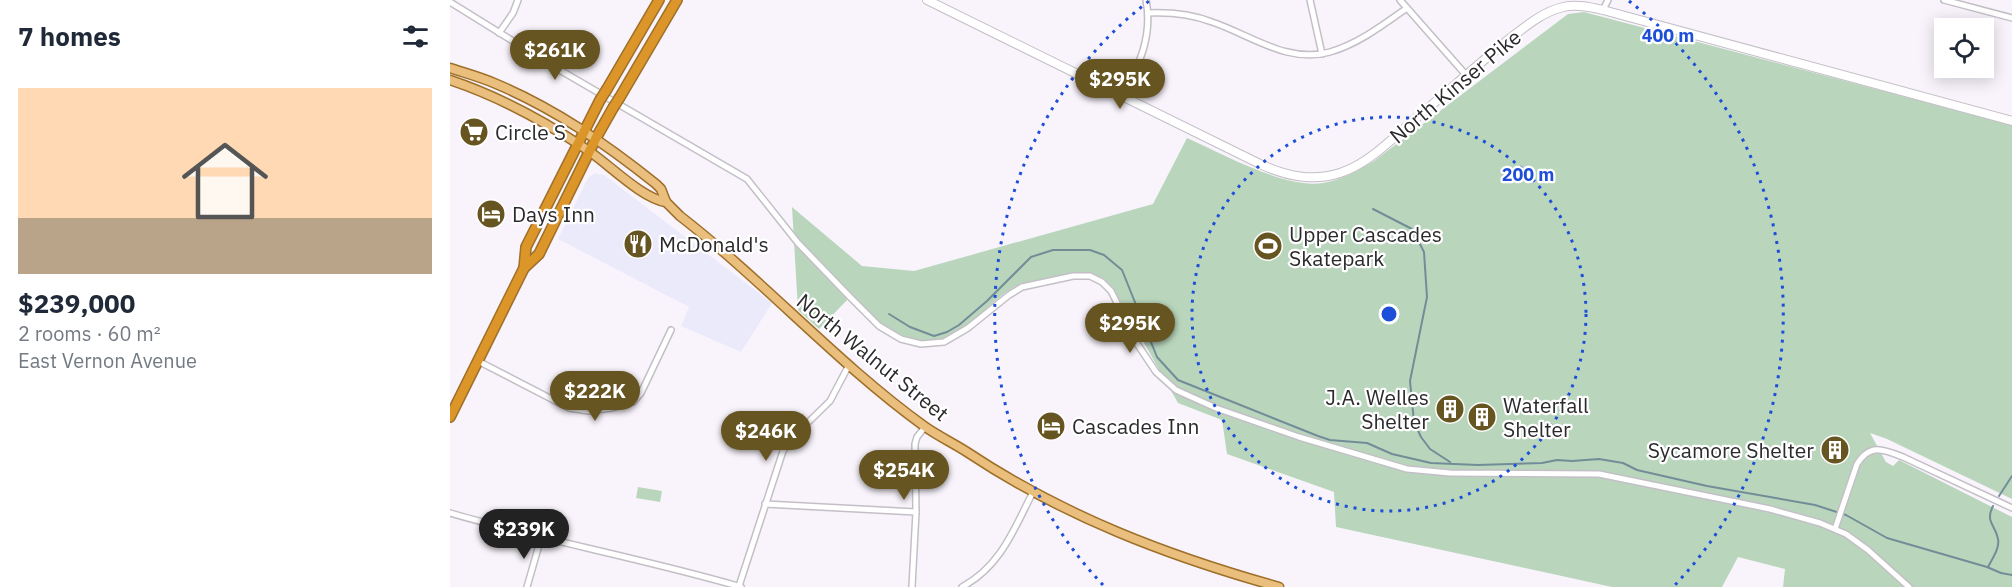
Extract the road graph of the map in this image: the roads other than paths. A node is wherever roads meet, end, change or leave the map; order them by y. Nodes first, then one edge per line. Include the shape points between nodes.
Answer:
1 (518, 0) edge
2 (659, 0) edge
3 (677, 0) edge
4 (927, 0) edge
5 (1146, 0) edge
6 (1310, 0) edge
7 (1400, 0) edge
8 (1608, 0) edge
9 (1944, 0) edge
10 (450, 2) edge
11 (1407, 8) junction
12 (1603, 10) junction
13 (1148, 13) junction
14 (2012, 18) edge
15 (499, 33) junction
16 (1322, 54) junction
17 (450, 68) edge
18 (1466, 75) junction
19 (450, 80) edge
20 (1122, 97) junction
21 (2012, 121) edge
22 (584, 130) junction
23 (596, 138) junction
24 (577, 143) junction
25 (590, 151) junction
26 (666, 202) junction
27 (524, 268) junction
28 (671, 330) dead end
29 (478, 361) junction
30 (849, 365) junction
31 (450, 417) edge
32 (925, 427) junction
33 (1033, 492) junction
34 (765, 504) junction
35 (2012, 508) edge
36 (916, 512) junction
37 (450, 513) edge
38 (1835, 529) junction
39 (541, 538) junction
40 (709, 579) junction
41 (527, 587) edge
42 (708, 587) edge
43 (740, 587) edge
44 (912, 587) edge
45 (962, 587) edge
46 (1279, 587) edge
47 (1909, 587) edge

1 - 15 street
2 - 22 highway, bridge
3 - 23 highway, bridge
4 - 20 street, North Kinser Pike
5 - 13 street
6 - 16 street
7 - 11 street
8 - 12 street
9 - 14 street
10 - 15 street
11 - 16 street via 1354,42
11 - 18 street
12 - 18 street, North Kinser Pike via 1578,6 1549,12
12 - 21 street, North Kinser Pike
13 - 16 street via 1194,16 1284,52
13 - 20 street via 1144,50
15 - 38 street via 747,179 798,243 879,326 901,339 921,344 944,342 1022,287 1090,276 1111,291 1138,345 1167,383 1191,398 1299,437 1421,472 1610,476 1770,509
17 - 22 main road, North Walnut Street via 494,83
18 - 20 street, North Kinser Pike via 1359,165 1313,178 1273,170
19 - 24 main road, North Walnut Street via 473,87
22 - 23 main road, North Walnut Street
22 - 24 highway
23 - 25 highway
23 - 26 main road, North Walnut Street via 656,184
24 - 25 main road, North Walnut Street
24 - 27 highway via 526,247
25 - 26 main road, North Walnut Street via 650,197
25 - 27 highway via 539,254
26 - 30 main road, North Walnut Street
27 - 29 highway
28 - 29 street via 641,393 633,402 612,408 569,408
29 - 31 highway
30 - 32 main road, North Walnut Street
30 - 34 street via 830,401 786,445
32 - 33 main road, North Walnut Street
32 - 36 street via 915,444
33 - 45 street via 992,565
33 - 46 main road, North Walnut Street via 1074,514 1161,550
34 - 36 street
34 - 43 street
35 - 38 street via 1903,457 1876,449 1863,455 1857,464
36 - 44 street
37 - 39 street
38 - 47 street via 1868,550
39 - 40 street
39 - 41 street
40 - 42 street
40 - 43 street

